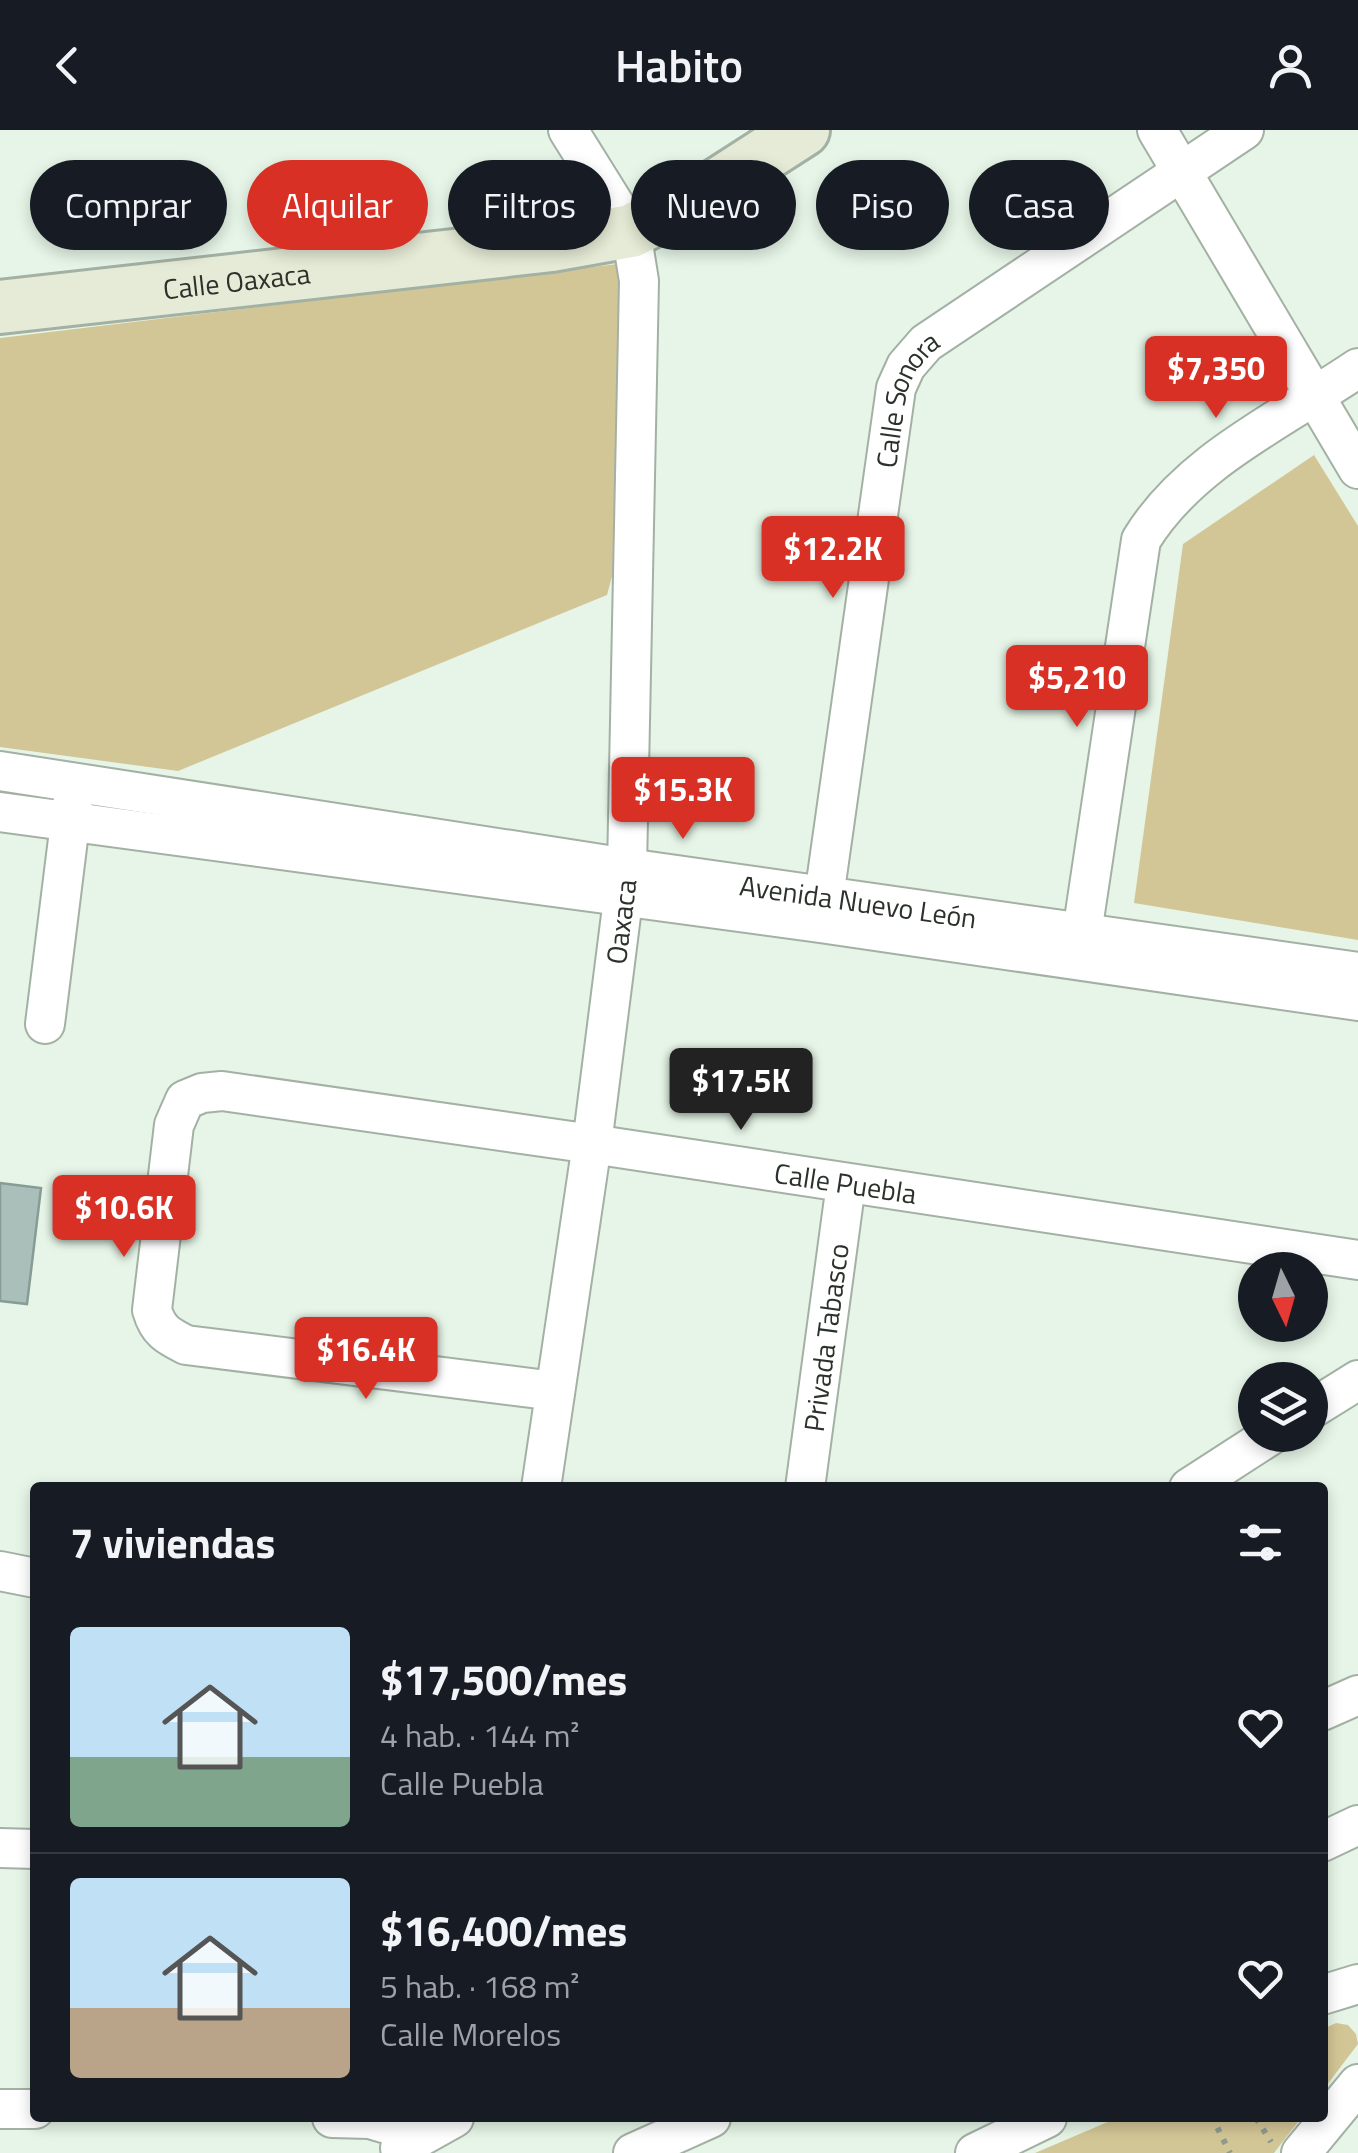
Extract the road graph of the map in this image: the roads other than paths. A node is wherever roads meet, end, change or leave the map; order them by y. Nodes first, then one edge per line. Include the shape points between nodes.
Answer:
1 (568, 130) edge
2 (802, 130) edge
3 (1157, 130) edge
4 (1244, 130) edge
5 (757, 160) edge
6 (1182, 172) junction
7 (631, 229) edge
8 (631, 231) edge
9 (635, 250) edge
10 (0, 307) edge
11 (1358, 368) edge
12 (1314, 398) junction
13 (1358, 469) edge
14 (0, 771) edge
15 (75, 782) junction
16 (184, 799) junction
17 (0, 812) edge
18 (70, 822) junction
19 (289, 833) junction
20 (179, 837) junction
21 (625, 882) junction
22 (823, 910) junction
23 (1085, 944) junction
24 (1188, 962) junction
25 (1358, 972) edge
26 (1358, 1001) edge
27 (46, 1024) dead end
28 (592, 1144) junction
29 (846, 1184) junction
30 (1358, 1260) edge
31 (1358, 1380) edge
32 (555, 1391) junction
33 (1328, 1399) edge
34 (1245, 1452) edge
35 (543, 1482) edge
36 (807, 1482) edge
37 (1198, 1482) edge
38 (1358, 1695) edge
39 (1328, 1708) edge
40 (1358, 1826) edge
41 (1328, 1839) edge
42 (0, 1848) edge
43 (30, 1848) edge
44 (1358, 1984) edge
45 (1328, 1992) edge
46 (1358, 2084) edge
47 (0, 2108) edge
48 (30, 2110) edge
49 (1328, 2120) edge
50 (380, 2122) edge
51 (703, 2122) edge
52 (1039, 2122) edge
53 (1327, 2122) edge
54 (425, 2140) edge
55 (633, 2153) edge
56 (975, 2153) edge
57 (1301, 2153) edge

1 - 7 street
2 - 5 street, Calle Oaxaca
3 - 6 street
4 - 6 street, Calle Sonora
6 - 12 street
6 - 22 street, Calle Sonora via 926,344 906,366 896,388
8 - 10 street, Calle Oaxaca
9 - 21 street, Oaxaca
11 - 12 street
12 - 13 street
12 - 23 street via 1192,480 1141,540
14 - 15 street, Avenida Nuevo León
15 - 16 street, Avenida Nuevo León
15 - 18 street
16 - 19 street, Avenida Nuevo León
16 - 20 street
17 - 18 street
18 - 20 street
18 - 27 street
19 - 20 street
19 - 21 street, Avenida Nuevo León
21 - 22 street, Avenida Nuevo León
21 - 28 street, Oaxaca
22 - 23 street, Avenida Nuevo León
23 - 24 street, Avenida Nuevo León
24 - 25 street, Avenida Nuevo León
24 - 26 street
28 - 29 street, Calle Puebla
28 - 32 street, Oaxaca
28 - 32 street, Calle Puebla via 222,1091 185,1100 174,1125 152,1310 166,1335 186,1345
29 - 30 street, Calle Puebla
29 - 36 street, Privada Tabasco
31 - 33 street
32 - 35 street, Oaxaca
34 - 37 street
38 - 39 street
40 - 41 street
42 - 43 street
44 - 45 street
46 - 49 street
47 - 48 street
50 - 54 street
51 - 55 street
52 - 56 street
53 - 57 street

